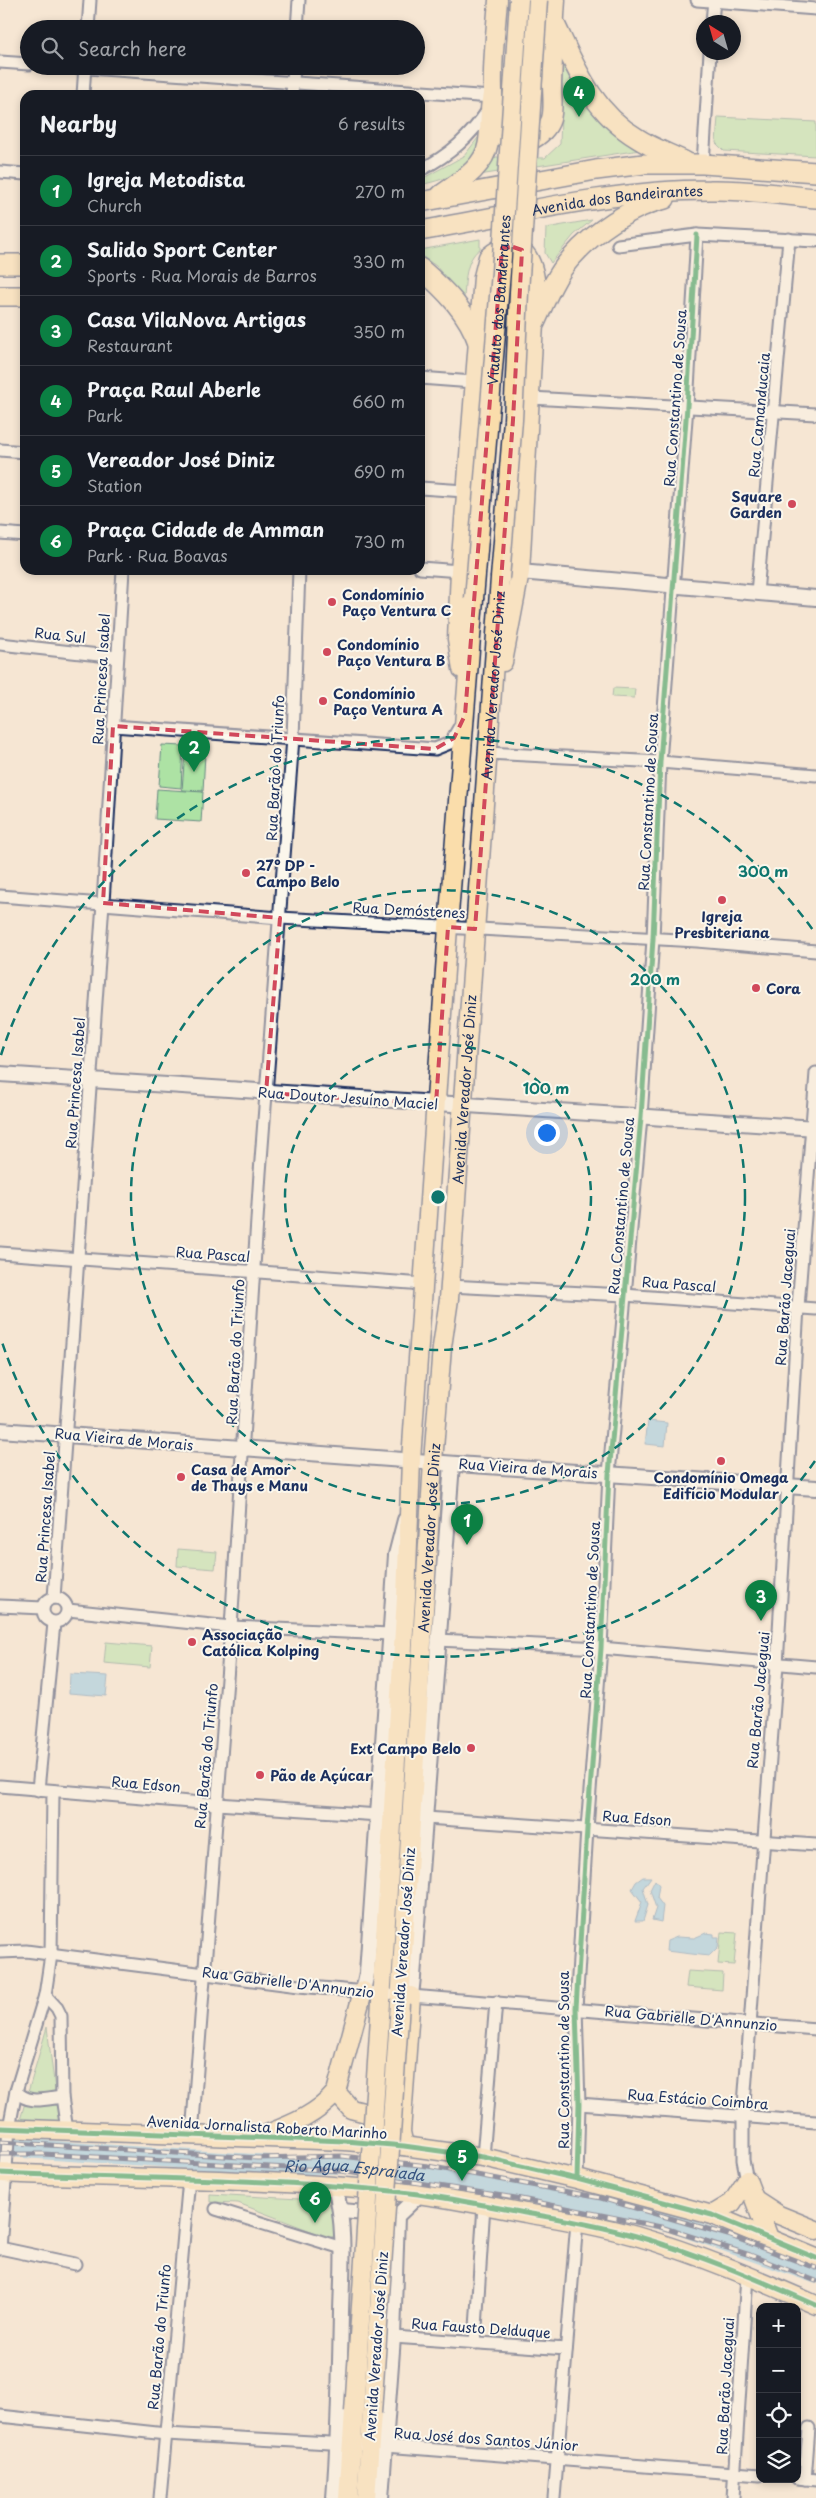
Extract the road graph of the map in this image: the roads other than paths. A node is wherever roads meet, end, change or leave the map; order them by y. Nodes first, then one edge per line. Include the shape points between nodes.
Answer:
1 (90, 0) edge
2 (299, 0) edge
3 (498, 0) edge
4 (519, 0) edge
5 (538, 0) edge
6 (556, 0) edge
7 (697, 0) edge
8 (714, 1) edge
9 (816, 9) edge
10 (713, 15) edge
11 (89, 20) edge
12 (298, 20) edge
13 (555, 24) junction
14 (709, 60) edge
15 (0, 62) edge
16 (20, 63) edge
17 (85, 75) edge
18 (196, 75) edge
19 (293, 75) edge
20 (293, 82) junction
21 (84, 90) edge
22 (292, 90) edge
23 (372, 90) edge
24 (425, 95) edge
25 (491, 102) junction
26 (696, 164) junction
27 (425, 167) edge
28 (0, 172) edge
29 (816, 172) edge
30 (20, 174) edge
31 (711, 190) junction
32 (816, 198) edge
33 (428, 200) edge
34 (425, 230) edge
35 (697, 235) junction
36 (789, 239) junction
37 (816, 241) edge
38 (618, 245) dead end
39 (0, 264) edge
40 (20, 264) edge
41 (425, 272) edge
42 (0, 296) edge
43 (20, 296) edge
44 (535, 322) junction
45 (479, 344) junction
46 (425, 378) edge
47 (473, 382) junction
48 (531, 398) junction
49 (687, 406) junction
50 (774, 410) junction
51 (816, 414) edge
52 (0, 450) edge
53 (20, 452) edge
54 (425, 488) edge
55 (465, 491) junction
56 (0, 533) edge
57 (20, 535) edge
58 (425, 568) edge
59 (460, 571) junction
60 (520, 572) junction
61 (123, 575) edge
62 (299, 575) edge
63 (500, 578) joint
64 (672, 584) junction
65 (757, 593) junction
66 (816, 598) edge
67 (474, 599) joint
68 (0, 644) edge
69 (117, 657) junction
70 (493, 686) junction
71 (465, 707) junction
72 (114, 726) junction
73 (293, 738) junction
74 (487, 753) junction
75 (660, 762) junction
76 (816, 775) edge
77 (0, 896) edge
78 (103, 903) junction
79 (280, 918) junction
80 (448, 927) junction
81 (475, 929) junction
82 (653, 939) junction
83 (816, 951) edge
84 (816, 1073) edge
85 (0, 1074) edge
86 (90, 1080) junction
87 (266, 1093) junction
88 (436, 1104) junction
89 (463, 1106) junction
90 (641, 1118) junction
91 (814, 1128) edge
92 (0, 1253) edge
93 (78, 1259) junction
94 (254, 1272) junction
95 (424, 1284) junction
96 (450, 1286) junction
97 (624, 1295) junction
98 (798, 1307) junction
99 (816, 1308) edge
100 (0, 1430) edge
101 (67, 1434) junction
102 (244, 1449) junction
103 (411, 1460) junction
104 (433, 1462) junction
105 (452, 1464) junction
106 (609, 1474) junction
107 (789, 1486) junction
108 (816, 1488) edge
109 (409, 1507) junction
110 (54, 1598) junction
111 (0, 1606) edge
112 (43, 1608) junction
113 (68, 1610) junction
114 (54, 1622) junction
115 (231, 1627) junction
116 (390, 1634) junction
117 (437, 1640) junction
118 (601, 1648) junction
119 (777, 1665) junction
120 (816, 1667) edge
121 (0, 1786) edge
122 (38, 1790) junction
123 (53, 1791) junction
124 (218, 1804) junction
125 (379, 1815) junction
126 (426, 1818) junction
127 (587, 1829) junction
128 (762, 1842) junction
129 (816, 1845) edge
130 (0, 1952) edge
131 (50, 1955) junction
132 (204, 1972) junction
133 (364, 1991) junction
134 (45, 1995) junction
135 (381, 1998) junction
136 (404, 1998) junction
137 (496, 2002) junction
138 (576, 2008) junction
139 (750, 2023) junction
140 (816, 2028) edge
141 (16, 2091) junction
142 (336, 2092) junction
143 (62, 2097) junction
144 (579, 2104) junction
145 (402, 2114) junction
146 (743, 2118) junction
147 (816, 2122) edge
148 (6, 2129) edge
149 (67, 2130) junction
150 (192, 2135) junction
151 (261, 2136) junction
152 (404, 2146) junction
153 (484, 2157) junction
154 (4, 2172) edge
155 (189, 2179) junction
156 (577, 2179) junction
157 (747, 2180) junction
158 (335, 2187) junction
159 (419, 2194) junction
160 (756, 2200) junction
161 (484, 2205) junction
162 (216, 2209) dead end
163 (342, 2211) junction
164 (712, 2215) junction
165 (397, 2216) junction
166 (577, 2222) junction
167 (816, 2230) edge
168 (769, 2238) junction
169 (342, 2248) junction
170 (0, 2249) edge
171 (816, 2258) edge
172 (75, 2264) dead end
173 (747, 2275) junction
174 (816, 2305) edge
175 (392, 2337) junction
176 (475, 2343) junction
177 (566, 2349) junction
178 (0, 2416) edge
179 (809, 2428) dead end
180 (166, 2434) junction
181 (345, 2444) junction
182 (377, 2446) junction
183 (557, 2460) junction
184 (735, 2473) junction
185 (756, 2475) edge
186 (806, 2479) edge
187 (160, 2498) edge
188 (334, 2498) edge
189 (348, 2498) edge
190 (366, 2498) edge
191 (381, 2498) edge
192 (554, 2498) edge
193 (733, 2498) edge

1 - 11 street
2 - 12 street
3 - 25 main road
4 - 67 main road, Viaduto dos Bandeirantes, bridge
5 - 63 main road, Viaduto dos Bandeirantes, bridge via 513,420
6 - 13 main road
7 - 8 street
8 - 9 street
8 - 10 street
13 - 25 main road via 551,118 546,127 528,142 509,141 500,132
13 - 26 highway via 584,85 608,117 638,139
14 - 26 street
15 - 16 street
17 - 21 street
18 - 20 street
19 - 20 street
20 - 22 street
20 - 23 street
24 - 25 street
25 - 27 street via 466,139
25 - 33 highway via 486,153 470,174
26 - 29 highway, Avenida dos Bandeirantes
26 - 33 highway, Avenida dos Bandeirantes via 644,164 596,170
28 - 30 street
31 - 32 highway, Avenida dos Bandeirantes
31 - 34 highway, Avenida dos Bandeirantes via 648,193 580,202
31 - 44 highway via 660,200 629,212 603,231 570,260 549,292
35 - 36 street
35 - 38 street
35 - 49 street, Rua Constantino de Sousa
36 - 37 street
36 - 50 street, Rua Camanducaia
39 - 40 highway
41 - 45 highway via 463,312
42 - 43 highway
44 - 45 main road via 536,288 531,260 513,246 502,248 485,262
44 - 48 main road
45 - 47 main road
46 - 47 street
47 - 55 main road
48 - 49 street
48 - 60 main road
49 - 50 street
49 - 64 street, Rua Constantino de Sousa
50 - 51 street
50 - 65 street, Rua Camanducaia
52 - 53 street
54 - 55 street
55 - 59 main road
56 - 57 street
58 - 59 street
59 - 71 main road via 457,639
60 - 64 street
60 - 70 main road via 503,663
61 - 69 street, Rua Princesa Isabel
62 - 73 street, Rua Barão do Triunfo
63 - 70 main road, Avenida Vereador José Diniz
64 - 65 street
64 - 75 street, Rua Constantino de Sousa
65 - 66 street
67 - 71 main road, Avenida Vereador José Diniz
68 - 69 street, Rua Sul
69 - 72 street, Rua Princesa Isabel
70 - 74 main road, Avenida Vereador José Diniz
71 - 73 street via 454,738 443,748
71 - 80 main road, Avenida Vereador José Diniz
72 - 73 street
72 - 78 street, Rua Princesa Isabel
73 - 79 street, Rua Barão do Triunfo
74 - 75 street
74 - 81 main road, Avenida Vereador José Diniz
75 - 76 street
75 - 82 street, Rua Constantino de Sousa
77 - 78 street, Rua Demóstenes
78 - 79 street, Rua Demóstenes
78 - 86 street, Rua Princesa Isabel
79 - 80 street, Rua Demóstenes
79 - 87 street, Rua Barão do Triunfo
80 - 81 street, Rua Demóstenes
80 - 88 main road, Avenida Vereador José Diniz
81 - 82 street, Rua Demóstenes
81 - 89 main road, Avenida Vereador José Diniz
82 - 83 street, Rua Demóstenes
82 - 90 street, Rua Constantino de Sousa
84 - 91 street, Rua Barão Jaceguai
85 - 86 street, Rua Doutor Jesuíno Maciel
86 - 87 street, Rua Doutor Jesuíno Maciel
86 - 93 street, Rua Princesa Isabel
87 - 88 street, Rua Doutor Jesuíno Maciel
87 - 94 street, Rua Barão do Triunfo
88 - 89 street, Rua Doutor Jesuíno Maciel
88 - 95 main road, Avenida Vereador José Diniz
89 - 90 street, Rua Doutor Jesuíno Maciel
89 - 96 main road, Avenida Vereador José Diniz
90 - 91 street, Rua Doutor Jesuíno Maciel
90 - 97 street, Rua Constantino de Sousa
91 - 98 street, Rua Barão Jaceguai
92 - 93 street, Rua Pascal
93 - 94 street, Rua Pascal
93 - 101 street, Rua Princesa Isabel
94 - 95 street, Rua Pascal
94 - 102 street, Rua Barão do Triunfo
95 - 103 main road, Avenida Vereador José Diniz
96 - 97 street, Rua Pascal
96 - 104 main road, Avenida Vereador José Diniz
97 - 98 street, Rua Pascal
97 - 106 street, Rua Constantino de Sousa
98 - 99 street, Rua Pascal
98 - 107 street, Rua Barão Jaceguai
100 - 101 street, Rua Vieira de Morais
101 - 102 street, Rua Vieira de Morais
101 - 110 street, Rua Princesa Isabel
102 - 103 street, Rua Vieira de Morais
102 - 115 street, Rua Barão do Triunfo
103 - 104 street, Rua Vieira de Morais
103 - 109 main road, Avenida Vereador José Diniz
104 - 105 street, Rua Vieira de Morais
104 - 136 main road, Avenida Vereador José Diniz
105 - 106 street, Rua Vieira de Morais
105 - 117 street, Avenida Vereador José Diniz
106 - 107 street, Rua Vieira de Morais
106 - 118 street, Rua Constantino de Sousa
107 - 108 street, Rua Vieira de Morais
107 - 119 street, Rua Barão Jaceguai
109 - 116 street, Avenida Vereador José Diniz via 396,1555
109 - 135 main road, Avenida Vereador José Diniz
110 - 112 street
110 - 113 street via 65,1602
111 - 112 street
112 - 114 street via 44,1616
113 - 114 street via 65,1618
113 - 115 street
114 - 122 street
115 - 116 street
115 - 124 street, Rua Barão do Triunfo
116 - 125 street, Avenida Vereador José Diniz
117 - 118 street
117 - 126 street, Avenida Vereador José Diniz
118 - 119 street
118 - 127 street, Rua Constantino de Sousa
119 - 120 street
119 - 128 street, Rua Barão Jaceguai
121 - 122 street, Rua Edson
122 - 123 street, Rua Edson
123 - 124 street, Rua Edson
123 - 131 street
124 - 125 street, Rua Edson
124 - 132 street, Rua Barão do Triunfo
125 - 133 street, Avenida Vereador José Diniz
126 - 127 street, Rua Edson
126 - 136 street, Avenida Vereador José Diniz
127 - 128 street, Rua Edson
127 - 138 street, Rua Constantino de Sousa
128 - 129 street, Rua Edson
128 - 139 street, Rua Barão Jaceguai
130 - 131 street, Rua Gabrielle D'Annunzio via 26,1951
131 - 132 street, Rua Gabrielle D'Annunzio
131 - 134 street
132 - 133 street, Rua Gabrielle D'Annunzio via 298,1986
132 - 150 street, Rua Barão do Triunfo
133 - 135 street, Rua Gabrielle D'Annunzio
133 - 142 main road
134 - 141 street
134 - 143 street via 62,2016
135 - 136 street, Rua Gabrielle D'Annunzio
135 - 181 main road, Avenida Vereador José Diniz, bridge via 354,2412
136 - 137 street, Rua Gabrielle D'Annunzio
136 - 145 main road
136 - 182 main road, Avenida Vereador José Diniz, bridge via 372,2413
137 - 138 street, Rua Gabrielle D'Annunzio
137 - 153 street
138 - 139 street, Rua Gabrielle D'Annunzio
138 - 144 street, Rua Constantino de Sousa
139 - 140 street, Rua Gabrielle D'Annunzio
139 - 146 street, Rua Barão Jaceguai
141 - 143 street via 30,2101
141 - 148 street
142 - 145 main road via 351,2108 362,2113 394,2119
142 - 151 main road via 307,2117
143 - 149 street
144 - 146 street, Rua Estácio Coimbra
144 - 156 street, Rua Constantino de Sousa
145 - 152 main road
146 - 147 street, Rua Estácio Coimbra
146 - 157 street, Rua Barão Jaceguai via 742,2160
148 - 149 main road, Avenida Jornalista Roberto Marinho
148 - 154 street
149 - 150 main road, Avenida Jornalista Roberto Marinho
150 - 151 main road, Avenida Jornalista Roberto Marinho
151 - 152 main road, Avenida Jornalista Roberto Marinho
152 - 153 main road, Avenida Jornalista Roberto Marinho
153 - 156 main road, Avenida Jornalista Roberto Marinho
154 - 155 main road
154 - 170 street
155 - 158 main road
155 - 180 street, Rua Barão do Triunfo
156 - 164 main road, Avenida Jornalista Roberto Marinho
157 - 160 main road
157 - 164 main road via 732,2203
158 - 159 main road
158 - 163 street, Avenida Vereador José Diniz
159 - 161 main road
159 - 165 street
160 - 167 main road via 778,2215
160 - 168 main road
161 - 166 main road
161 - 176 street
162 - 169 street
163 - 165 street
163 - 169 street, Avenida Vereador José Diniz
164 - 168 main road, Avenida Jornalista Roberto Marinho
165 - 175 street, Avenida Vereador José Diniz
166 - 173 main road via 635,2236
166 - 177 street
168 - 171 main road, Avenida Jornalista Roberto Marinho
169 - 181 street, Avenida Vereador José Diniz
170 - 172 street
173 - 174 main road
173 - 184 street, Rua Barão Jaceguai
175 - 176 street, Rua Fausto Delduque
175 - 182 street, Avenida Vereador José Diniz
176 - 177 street, Rua Fausto Delduque
177 - 183 street
178 - 180 street, Rua José dos Santos Júnior
179 - 186 street
180 - 181 street, Rua José dos Santos Júnior
180 - 187 street, Rua Barão do Triunfo
181 - 182 street, Rua José dos Santos Júnior
181 - 188 street, Avenida Vereador José Diniz
181 - 189 main road, Avenida Vereador José Diniz
182 - 183 street, Rua José dos Santos Júnior
182 - 190 main road, Avenida Vereador José Diniz
182 - 191 street, Avenida Vereador José Diniz
183 - 184 street, Rua José dos Santos Júnior
183 - 192 street
184 - 185 street, Rua José dos Santos Júnior
184 - 193 street, Rua Barão Jaceguai

